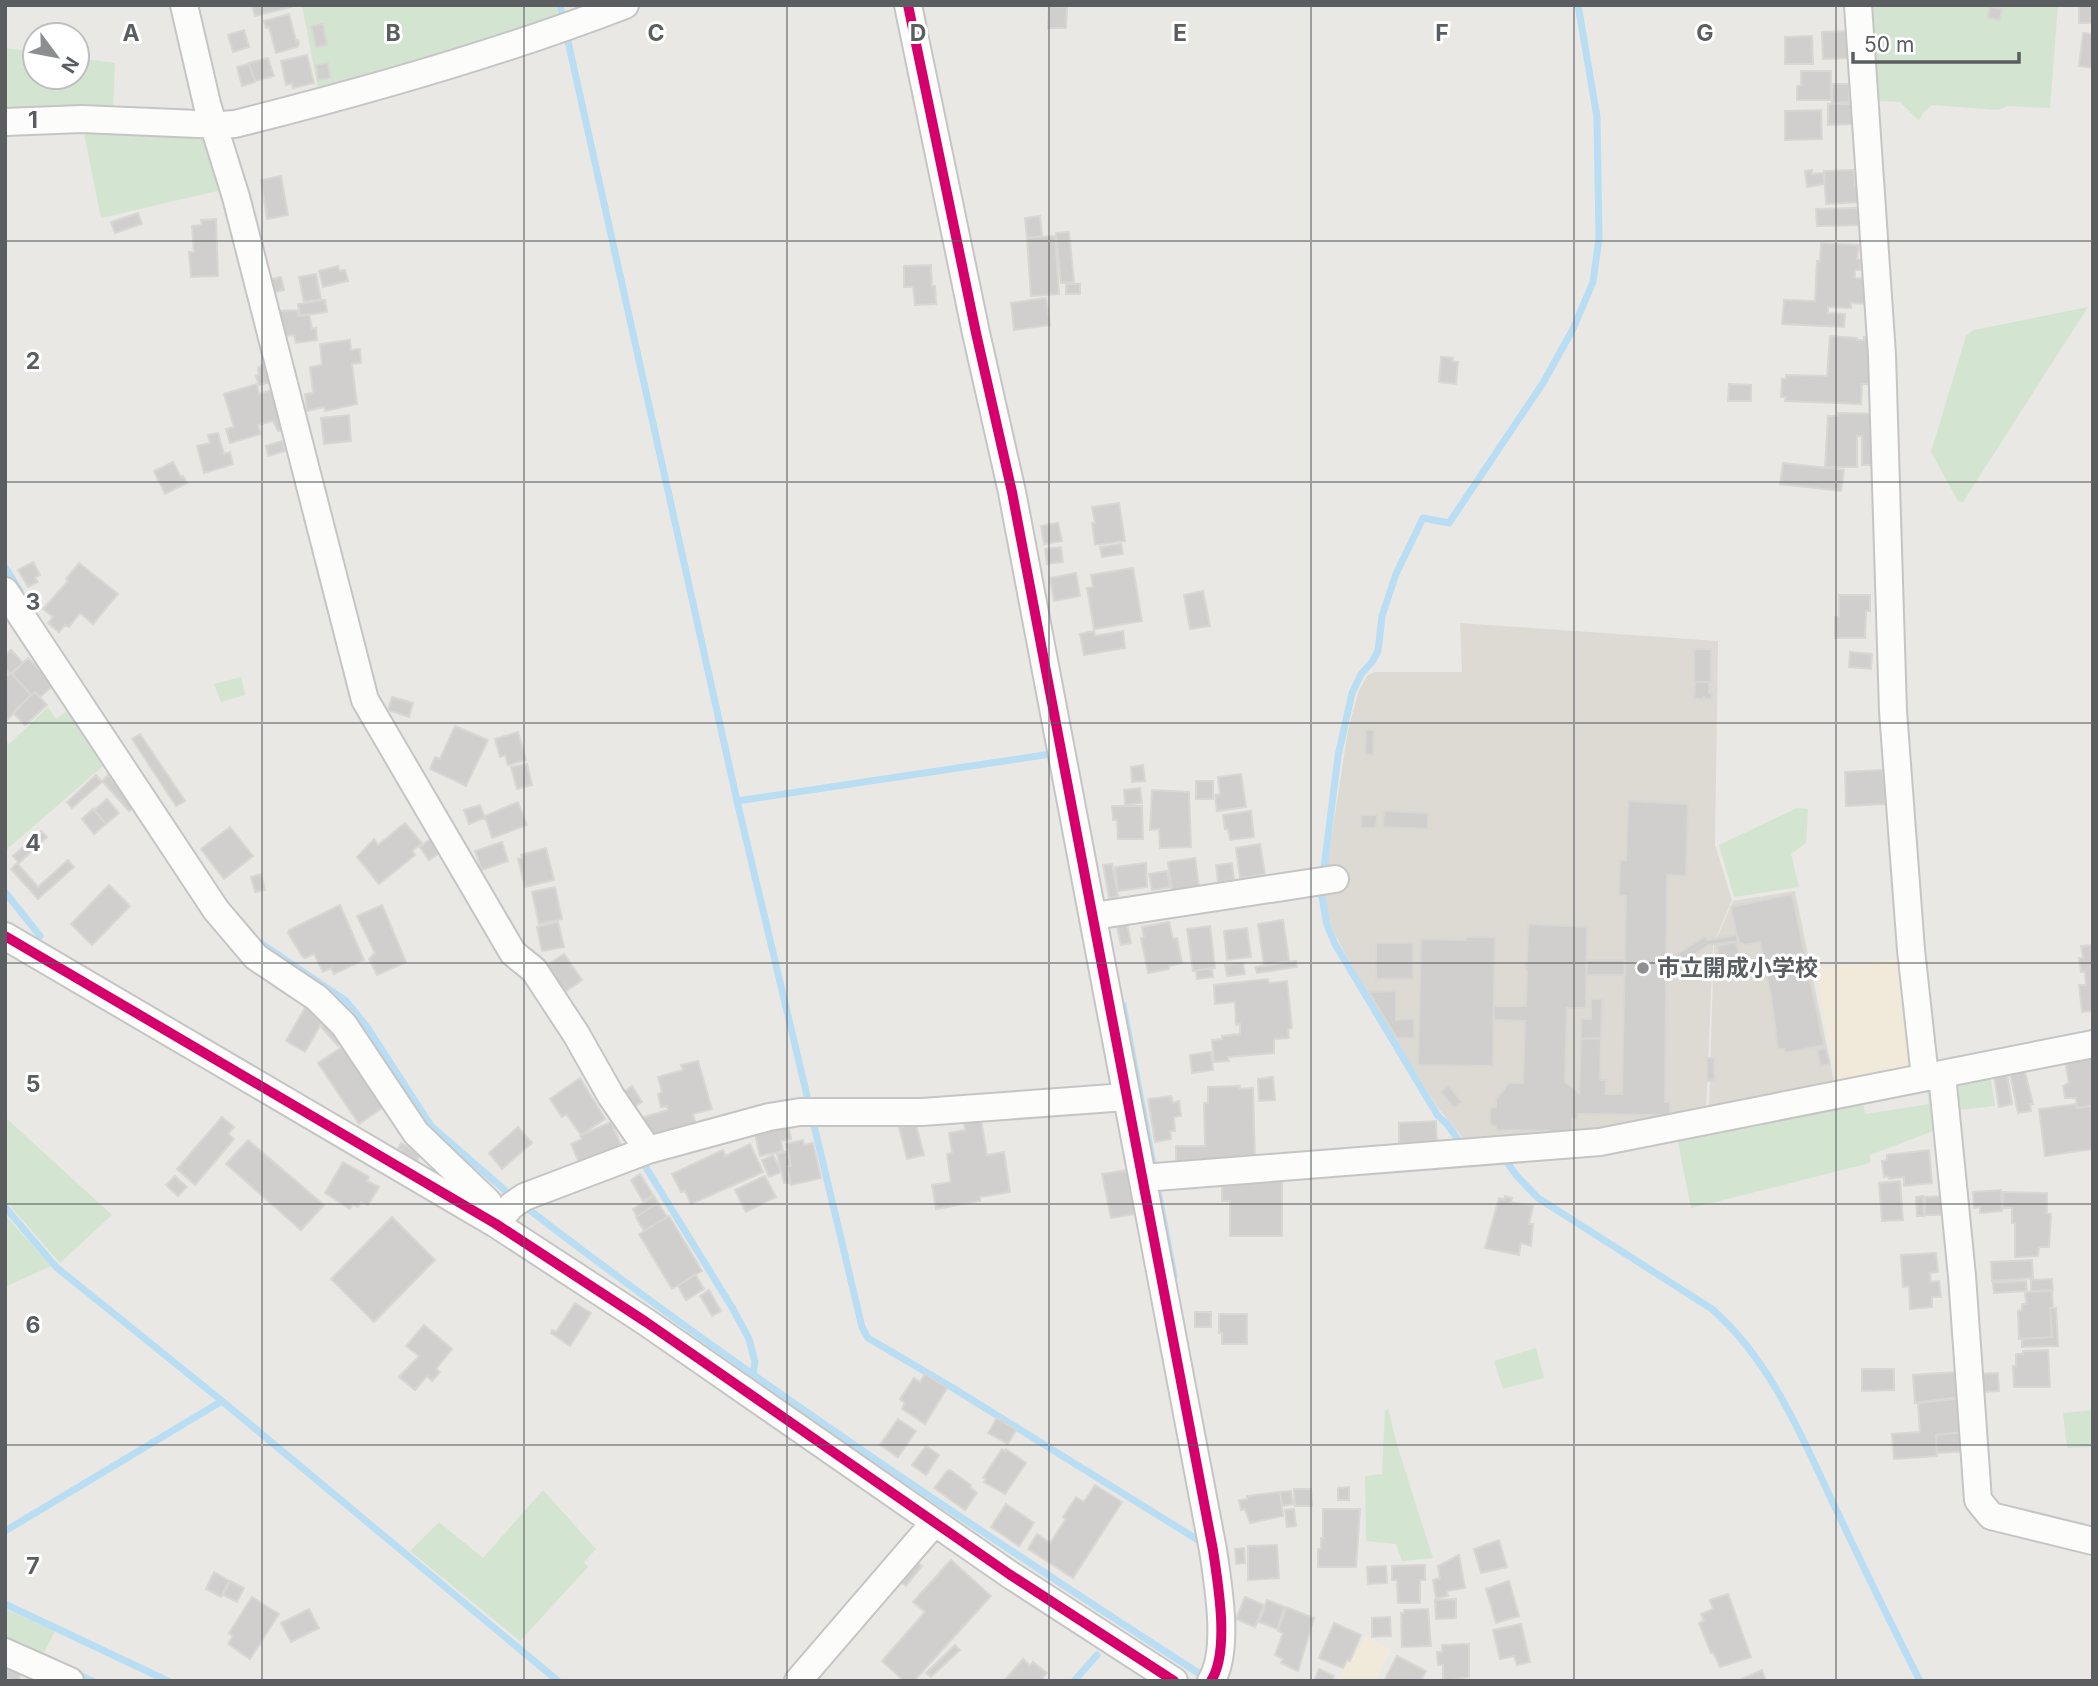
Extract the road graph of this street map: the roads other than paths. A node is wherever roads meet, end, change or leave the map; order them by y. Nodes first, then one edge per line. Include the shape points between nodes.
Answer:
1 (184, 5) edge
2 (625, 5) edge
3 (908, 5) edge
4 (1858, 5) edge
5 (5, 122) edge
6 (213, 125) junction
7 (5, 591) edge
8 (13, 623) edge
9 (1326, 880) dead end
10 (1102, 914) junction
11 (5, 936) edge
12 (2093, 1044) edge
13 (1933, 1076) junction
14 (1126, 1097) junction
15 (648, 1150) junction
16 (1152, 1177) junction
17 (511, 1209) junction
18 (934, 1522) junction
19 (2093, 1541) edge
20 (5, 1652) edge
21 (1221, 1678) edge
22 (70, 1681) edge
23 (798, 1681) edge
24 (1174, 1681) edge

1 - 6 street
2 - 6 street via 422,74 235,124
3 - 10 street
4 - 13 street via 1882,355 1893,711 1911,950
5 - 6 street via 82,119
6 - 15 street via 236,197 365,700 513,953 534,970
7 - 8 street
8 - 17 street via 216,909 256,957 317,998 344,1025 416,1133 488,1202
9 - 10 street
10 - 14 street
11 - 17 street
12 - 13 street
13 - 16 street via 1600,1142
13 - 19 street via 1962,1276 1978,1500 1991,1516
14 - 15 street via 922,1112 800,1112
14 - 16 street
15 - 17 street
16 - 21 street via 1221,1605
17 - 18 street via 646,1322
18 - 23 street
18 - 24 street
20 - 22 street

